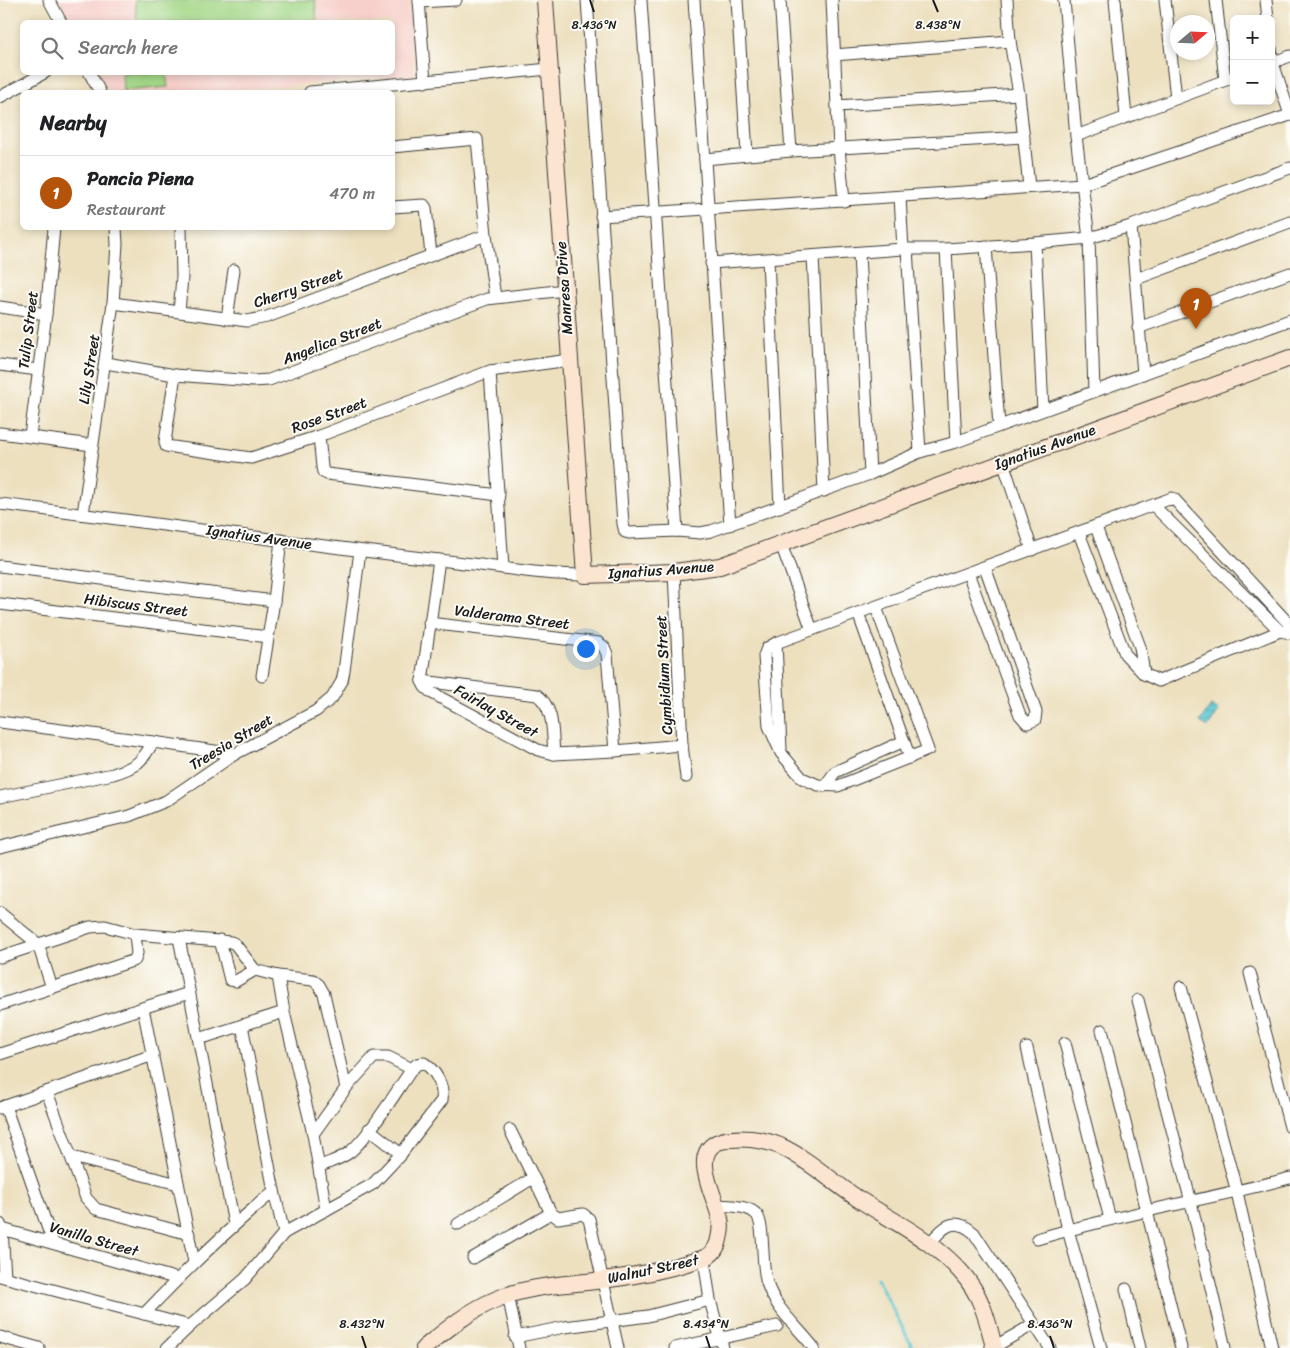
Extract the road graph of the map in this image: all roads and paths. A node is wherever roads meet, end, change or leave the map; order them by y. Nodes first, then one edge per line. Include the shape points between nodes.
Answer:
1 (49, 0) edge
2 (456, 0) edge
3 (545, 0) edge
4 (587, 0) edge
5 (641, 0) edge
6 (694, 0) edge
7 (737, 0) edge
8 (780, 0) edge
9 (832, 0) edge
10 (1007, 0) edge
11 (1064, 0) edge
12 (1115, 0) edge
13 (1165, 0) edge
14 (1216, 0) edge
15 (1266, 0) edge
16 (419, 1) edge
17 (1268, 15) edge
18 (60, 20) edge
19 (1010, 41) junction
20 (834, 55) junction
21 (1290, 56) edge
22 (1275, 62) edge
23 (549, 69) junction
24 (1275, 72) edge
25 (43, 75) edge
26 (91, 75) edge
27 (1230, 78) edge
28 (425, 82) junction
29 (28, 88) edge
30 (99, 90) edge
31 (333, 90) edge
32 (20, 91) edge
33 (1019, 94) junction
34 (0, 97) edge
35 (1176, 98) junction
36 (837, 106) junction
37 (1290, 115) edge
38 (1126, 117) junction
39 (1076, 136) junction
40 (1024, 137) junction
41 (395, 148) edge
42 (839, 148) junction
43 (791, 151) junction
44 (747, 154) junction
45 (705, 159) junction
46 (1290, 168) edge
47 (1083, 184) junction
48 (1029, 188) junction
49 (900, 197) junction
50 (844, 201) junction
51 (395, 207) edge
52 (708, 209) junction
53 (656, 213) junction
54 (601, 216) junction
55 (1290, 222) edge
56 (1131, 226) junction
57 (54, 230) edge
58 (116, 230) edge
59 (181, 230) edge
60 (486, 235) junction
61 (1089, 238) junction
62 (1035, 243) junction
63 (986, 246) junction
64 (905, 249) junction
65 (946, 249) junction
66 (860, 253) junction
67 (431, 255) junction
68 (813, 256) junction
69 (768, 260) junction
70 (711, 263) junction
71 (234, 270) dead end
72 (1290, 273) edge
73 (1136, 279) junction
74 (564, 290) junction
75 (495, 297) junction
76 (113, 303) junction
77 (0, 307) edge
78 (179, 312) junction
79 (46, 314) junction
80 (227, 319) junction
81 (1290, 320) edge
82 (1138, 328) junction
83 (1290, 358) edge
84 (569, 360) junction
85 (106, 363) junction
86 (0, 365) edge
87 (38, 370) junction
88 (490, 371) junction
89 (175, 374) junction
90 (1143, 374) junction
91 (1094, 391) junction
92 (1043, 410) junction
93 (999, 426) junction
94 (0, 433) edge
95 (30, 436) junction
96 (319, 436) junction
97 (956, 442) junction
98 (92, 445) junction
99 (920, 452) junction
100 (1003, 462) junction
101 (870, 474) junction
102 (824, 490) junction
103 (499, 495) junction
104 (0, 504) edge
105 (1154, 506) junction
106 (780, 507) junction
107 (83, 514) junction
108 (730, 525) junction
109 (1096, 527) junction
110 (677, 531) junction
111 (1079, 533) junction
112 (281, 540) junction
113 (780, 544) junction
114 (1032, 550) junction
115 (360, 551) junction
116 (439, 560) junction
117 (0, 566) edge
118 (985, 567) junction
119 (503, 568) junction
120 (674, 572) junction
121 (968, 573) junction
122 (585, 575) junction
123 (274, 600) junction
124 (0, 604) edge
125 (876, 607) junction
126 (858, 613) junction
127 (429, 623) junction
128 (812, 630) junction
129 (1286, 630) edge
130 (268, 637) junction
131 (1144, 674) junction
132 (262, 676) dead end
133 (422, 681) junction
134 (0, 722) edge
135 (904, 741) junction
136 (153, 742) junction
137 (682, 745) junction
138 (615, 751) junction
139 (235, 754) junction
140 (554, 754) junction
141 (910, 758) junction
142 (686, 778) dead end
143 (825, 786) junction
144 (0, 797) edge
145 (0, 847) edge
146 (0, 913) edge
147 (135, 934) junction
148 (179, 938) junction
149 (220, 940) junction
150 (38, 944) junction
151 (0, 957) edge
152 (255, 970) junction
153 (1250, 973) dead end
154 (278, 976) junction
155 (1180, 986) dead end
156 (52, 988) junction
157 (189, 993) junction
158 (1138, 1000) dead end
159 (0, 1005) edge
160 (143, 1008) junction
161 (284, 1012) junction
162 (242, 1025) junction
163 (1102, 1030) dead end
164 (199, 1039) junction
165 (1065, 1043) dead end
166 (1027, 1048) dead end
167 (0, 1054) edge
168 (153, 1055) junction
169 (412, 1069) junction
170 (346, 1088) junction
171 (47, 1092) junction
172 (3, 1107) edge
173 (1290, 1127) edge
174 (369, 1130) junction
175 (510, 1130) dead end
176 (313, 1134) junction
177 (401, 1154) junction
178 (72, 1157) junction
179 (318, 1167) junction
180 (534, 1178) junction
181 (1290, 1178) edge
182 (178, 1184) junction
183 (274, 1191) junction
184 (1237, 1192) junction
185 (1191, 1202) junction
186 (717, 1205) junction
187 (326, 1210) junction
188 (1147, 1210) junction
189 (551, 1213) junction
190 (1110, 1219) junction
191 (234, 1224) junction
192 (458, 1224) dead end
193 (1, 1227) edge
194 (1068, 1230) junction
195 (284, 1233) junction
196 (189, 1234) junction
197 (1037, 1239) dead end
198 (53, 1243) junction
199 (928, 1244) junction
200 (473, 1258) dead end
201 (704, 1259) junction
202 (194, 1262) junction
203 (3, 1277) edge
204 (178, 1279) junction
205 (603, 1280) junction
206 (1126, 1289) dead end
207 (508, 1295) junction
208 (710, 1300) junction
209 (144, 1314) junction
210 (612, 1321) junction
211 (1034, 1324) junction
212 (190, 1326) junction
213 (778, 1326) dead end
214 (0, 1337) edge
215 (517, 1343) edge
216 (722, 1344) edge
217 (39, 1348) edge
218 (166, 1348) edge
219 (424, 1348) edge
220 (618, 1348) edge
221 (675, 1348) edge
222 (814, 1348) edge
223 (994, 1348) edge
224 (1050, 1348) edge
225 (1101, 1348) edge
226 (1140, 1348) edge
227 (1180, 1348) edge
228 (1226, 1348) edge
229 (1272, 1348) edge

1 - 18 street
2 - 16 street
3 - 23 street, Manresa Drive
4 - 54 street
5 - 53 street
6 - 45 street
7 - 44 street
8 - 43 street
9 - 20 street
10 - 19 street
11 - 39 street
12 - 38 street
13 - 35 street
14 - 27 street
15 - 17 street
16 - 28 street
19 - 20 street
19 - 33 street
20 - 36 street
21 - 22 street
23 - 28 street
23 - 74 street, Manresa Drive
24 - 37 street
25 - 29 street
26 - 30 street
27 - 35 street
28 - 31 street
32 - 34 street
33 - 36 street
33 - 40 street
35 - 38 street
36 - 42 street
37 - 47 street
38 - 39 street
39 - 47 street
40 - 42 street
40 - 48 street
41 - 60 street via 477,139
42 - 43 street
42 - 50 street
43 - 44 street
44 - 45 street
45 - 52 street
46 - 56 street
47 - 48 street
47 - 61 street
48 - 49 street
49 - 50 street
49 - 64 street
50 - 52 street
51 - 67 street via 424,205
52 - 53 street
52 - 70 street
53 - 54 street
53 - 110 street
54 - 110 street via 624,528 629,533
55 - 73 street
56 - 61 street
56 - 73 street
57 - 79 street, Tulip Street
58 - 76 street, Lily Street
59 - 78 street
60 - 67 street, Cherry Street
60 - 75 street
61 - 62 street
61 - 91 street
62 - 63 street
62 - 92 street
63 - 65 street
63 - 93 street
64 - 65 street
64 - 66 street
64 - 99 street
65 - 97 street
66 - 68 street
66 - 101 street
67 - 80 street, Cherry Street via 267,317 248,321
68 - 69 street
68 - 102 street
69 - 70 street
69 - 106 street
70 - 108 street
71 - 80 street
72 - 82 street
73 - 82 street
74 - 75 street, Angelica Street
74 - 84 street, Manresa Drive
75 - 89 street, Angelica Street via 269,380
76 - 78 street, Cherry Street
76 - 85 street, Lily Street
77 - 79 street
78 - 80 street, Cherry Street
79 - 87 street, Tulip Street
81 - 90 street
82 - 90 street
83 - 100 street, Ignatius Avenue
84 - 88 street, Rose Street
84 - 122 street, Manresa Drive
85 - 89 street, Angelica Street
85 - 98 street, Lily Street
86 - 87 street
87 - 95 street, Tulip Street
88 - 96 street, Rose Street
88 - 103 street
89 - 96 street, Rose Street via 166,446 250,464
90 - 91 street
91 - 92 street
92 - 93 street
93 - 97 street
94 - 95 street
95 - 98 street
96 - 103 street via 320,462 327,474
97 - 99 street
98 - 107 street, Lily Street
99 - 101 street
100 - 113 street, Ignatius Avenue
100 - 114 street
101 - 102 street
102 - 106 street
103 - 119 street
104 - 107 street, Ignatius Avenue
105 - 109 street
105 - 129 street
105 - 129 street via 1174,499
106 - 108 street
107 - 112 street, Ignatius Avenue
108 - 110 street via 711,532
109 - 111 street
109 - 131 street via 1140,647
111 - 114 street
111 - 131 street via 1125,654
112 - 115 street, Ignatius Avenue
112 - 123 street
113 - 120 street, Ignatius Avenue via 720,566
113 - 128 street
114 - 118 street
115 - 116 street, Ignatius Avenue
115 - 139 street, Treesia Street via 344,671 332,698 316,711
116 - 119 street, Ignatius Avenue
116 - 127 street
117 - 123 street
118 - 121 street
118 - 121 street via 1036,712 1035,720 1027,723 1020,714
119 - 122 street, Ignatius Avenue via 553,575
120 - 122 street, Ignatius Avenue
120 - 137 street, Cymbidium Street
121 - 125 street
123 - 130 street
124 - 130 street, Hibiscus Street
125 - 126 street
125 - 141 street via 928,750
126 - 128 street
126 - 135 street
127 - 133 street
127 - 138 street, Valderama Street via 604,646
128 - 143 street via 767,648 764,656 769,726 781,753 802,778
129 - 131 street via 1159,681
130 - 132 street
133 - 140 street, Fairlay Street via 432,693 538,750
133 - 140 street via 536,695 550,710
134 - 136 street
135 - 141 street
135 - 143 street via 835,772
136 - 139 street
136 - 144 street via 144,758 127,769
137 - 138 street, Fairlay Street
137 - 142 street, Cymbidium Street
138 - 140 street, Fairlay Street
139 - 145 street, Treesia Street via 153,808
141 - 143 street via 838,786
146 - 150 street
147 - 148 street
147 - 150 street via 96,926
147 - 156 street via 135,960
148 - 149 street
148 - 157 street
149 - 152 street via 235,944
149 - 152 street via 230,980 236,981
150 - 151 street
150 - 156 street
152 - 154 street
153 - 173 street
154 - 161 street
154 - 170 street via 313,980 319,985 324,994
155 - 184 street
156 - 159 street
157 - 160 street
157 - 164 street
158 - 185 street
160 - 167 street
160 - 168 street
161 - 162 street
161 - 176 street
162 - 164 street
162 - 183 street
163 - 188 street
164 - 191 street
165 - 190 street
166 - 194 street
168 - 171 street
168 - 182 street
169 - 170 street via 388,1057 374,1057
169 - 174 street
169 - 177 street via 420,1063 431,1067 440,1085 442,1100
170 - 176 street
171 - 172 street
171 - 178 street
172 - 198 street
174 - 177 street
174 - 179 street via 351,1151
175 - 180 street
176 - 179 street
177 - 187 street via 368,1188
178 - 182 street
178 - 196 street via 86,1198 96,1209
179 - 187 street
180 - 189 street
180 - 192 street
181 - 184 street
182 - 196 street
183 - 191 street
183 - 195 street
184 - 185 street
184 - 229 street
185 - 188 street
185 - 228 street
186 - 199 street, Walnut Street via 704,1161 708,1149 720,1142 740,1138 766,1141 798,1156
186 - 201 street, Walnut Street via 721,1231 717,1246
186 - 222 street via 748,1209 757,1215 761,1227 763,1266 770,1291
187 - 195 street
188 - 190 street
188 - 227 street
189 - 200 street
189 - 205 street via 558,1218 587,1215
190 - 194 street
191 - 202 street
193 - 198 street, Vanilla Street
193 - 203 street
194 - 197 street
194 - 225 street
195 - 212 street via 245,1279
196 - 202 street
198 - 204 street, Vanilla Street
199 - 211 street via 940,1230 953,1224 965,1225 974,1233
199 - 223 street via 962,1272 975,1291 988,1319
201 - 205 street, Walnut Street
201 - 208 street
202 - 204 street
203 - 209 street
204 - 209 street
205 - 207 street, Walnut Street
205 - 210 street
206 - 226 street
207 - 215 street
207 - 219 street, Walnut Street via 478,1307
208 - 210 street via 648,1316
208 - 216 street
209 - 212 street
210 - 215 street via 565,1327
210 - 220 street
211 - 223 street
211 - 224 street
212 - 218 street
213 - 216 street
214 - 217 street
216 - 221 street

